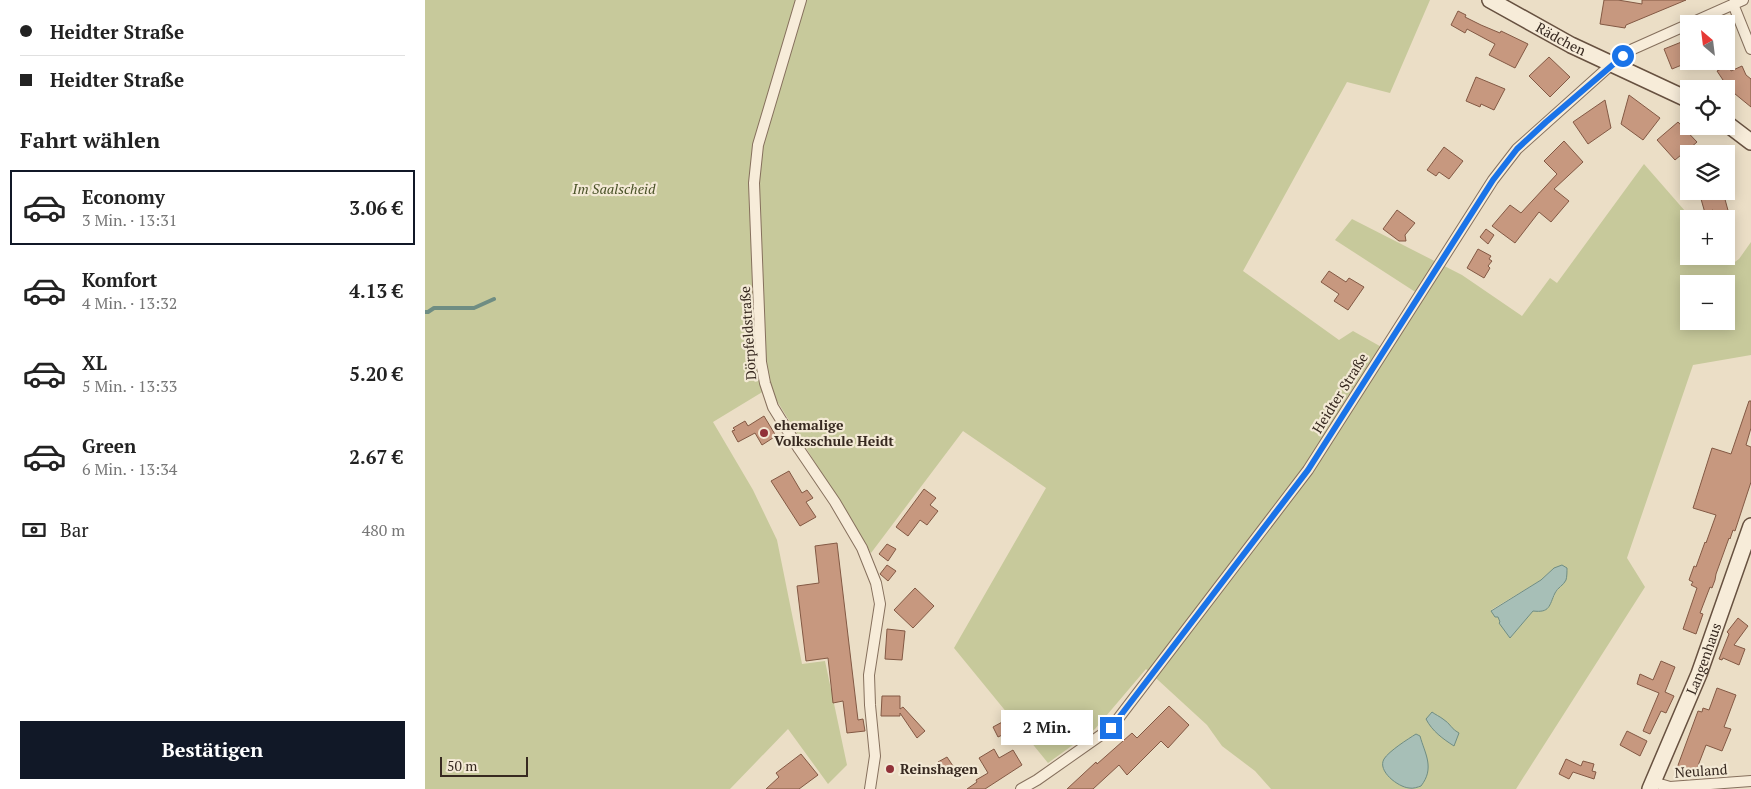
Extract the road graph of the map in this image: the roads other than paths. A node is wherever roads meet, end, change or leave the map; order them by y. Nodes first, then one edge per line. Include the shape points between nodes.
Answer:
1 (801, 0) edge
2 (1489, 0) edge
3 (1743, 0) edge
4 (1733, 4) junction
5 (1709, 15) edge
6 (1680, 28) edge
7 (1751, 49) edge
8 (1612, 64) junction
9 (1680, 96) edge
10 (1735, 130) edge
11 (1751, 142) edge
12 (1751, 526) edge
13 (1751, 781) edge
14 (1651, 786) edge
15 (870, 789) edge
16 (1021, 789) edge

1 - 15 street, Dörpfeldstraße via 758,145 754,183 761,362 773,407 862,548 876,583 880,604 869,675 875,756
2 - 8 street, Rädchen
3 - 4 street, Heidter Straße
4 - 5 street, Heidter Straße
4 - 7 street
6 - 8 street, Heidter Straße via 1633,48
8 - 9 street, Rädchen
8 - 16 street, Heidter Straße via 1517,149 1493,180 1308,470 1111,728
10 - 11 street
12 - 14 street, Langenhaus via 1699,674
13 - 14 street, Neuland

